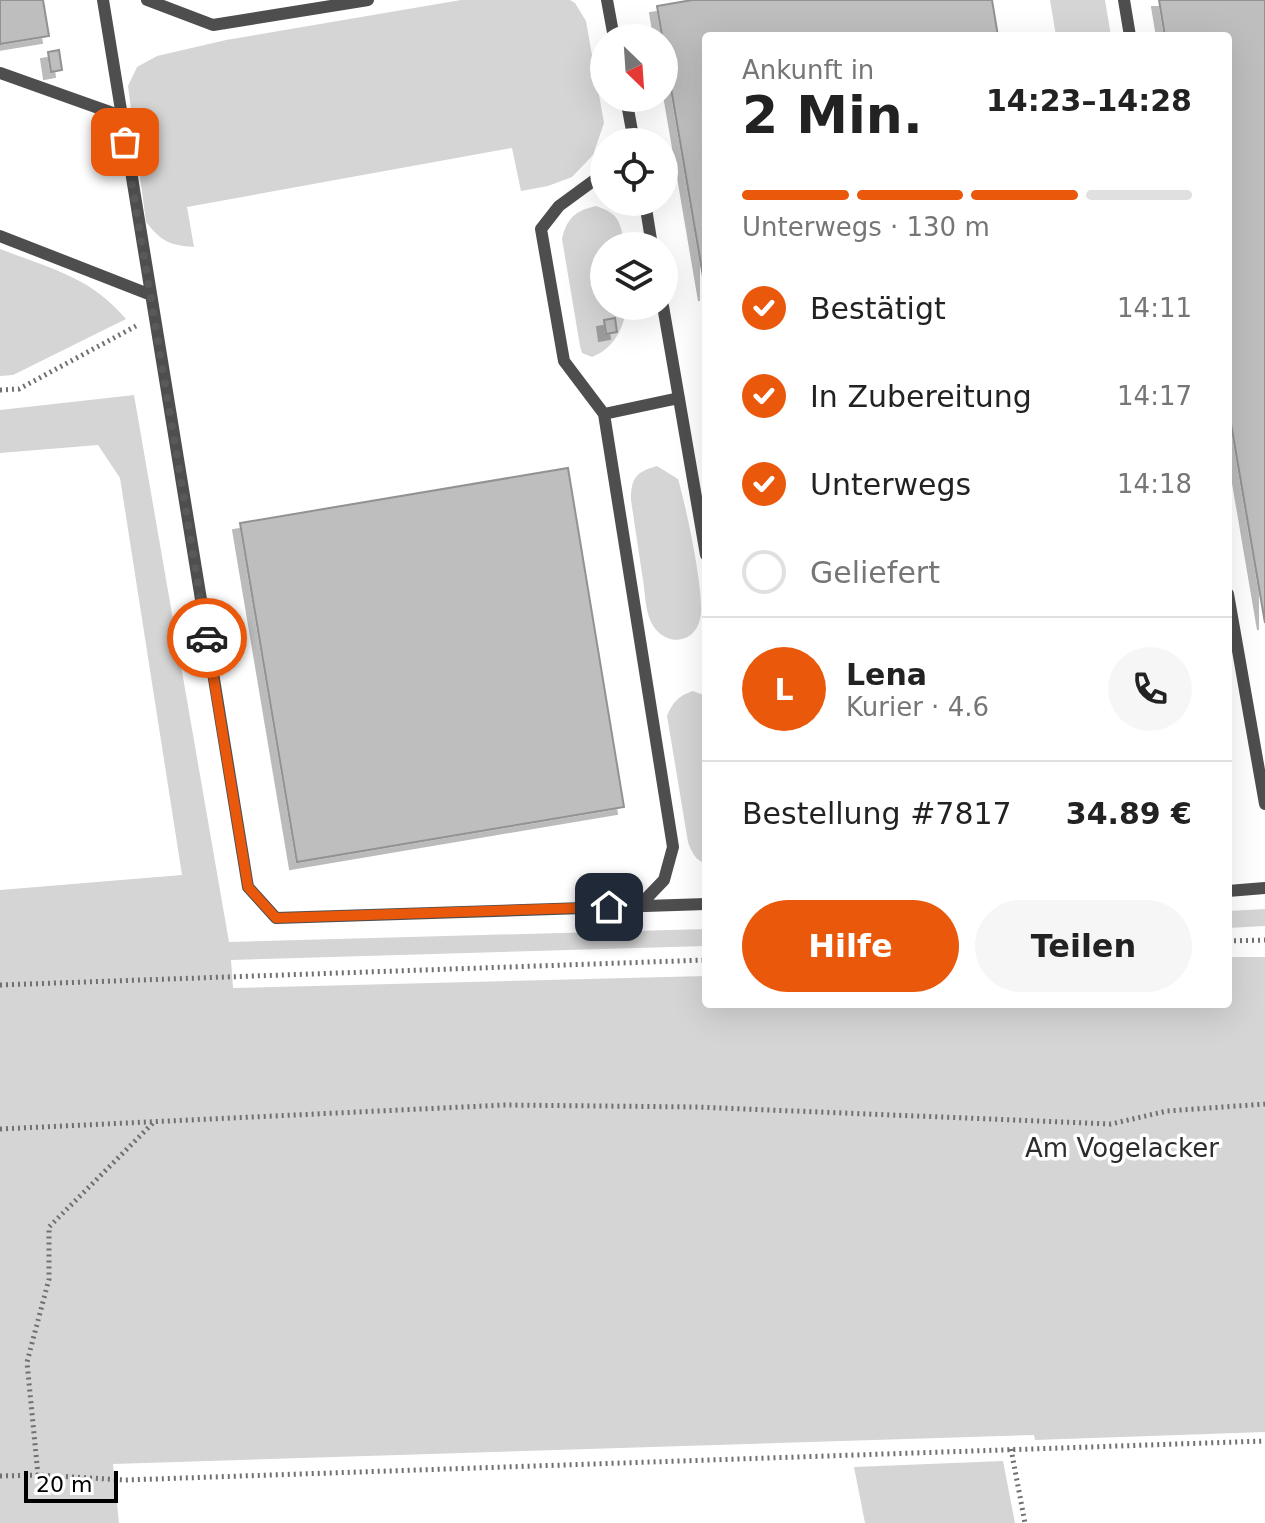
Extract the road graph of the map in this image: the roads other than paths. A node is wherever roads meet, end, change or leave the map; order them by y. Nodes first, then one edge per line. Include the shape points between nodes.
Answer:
1 (103, 0) edge
2 (147, 0) edge
3 (368, 0) edge
4 (607, 0) edge
5 (1124, 0) edge
6 (611, 24) edge
7 (1129, 32) edge
8 (0, 73) edge
9 (121, 116) junction
10 (590, 183) edge
11 (0, 236) edge
12 (151, 295) junction
13 (665, 320) edge
14 (679, 398) junction
15 (604, 414) junction
16 (702, 532) edge
17 (1232, 617) edge
18 (1265, 804) edge
19 (1265, 888) edge
20 (1232, 891) edge
21 (702, 904) edge
22 (639, 906) junction

1 - 9 lane
2 - 3 lane via 213,25
4 - 6 lane
5 - 7 lane
8 - 9 lane
9 - 12 lane
10 - 15 lane via 559,206 541,229 564,361
11 - 12 lane
12 - 22 lane via 248,887 276,918
13 - 14 lane
14 - 15 lane
14 - 16 lane
15 - 22 lane via 673,847 664,880
17 - 18 lane
19 - 20 lane
21 - 22 lane

